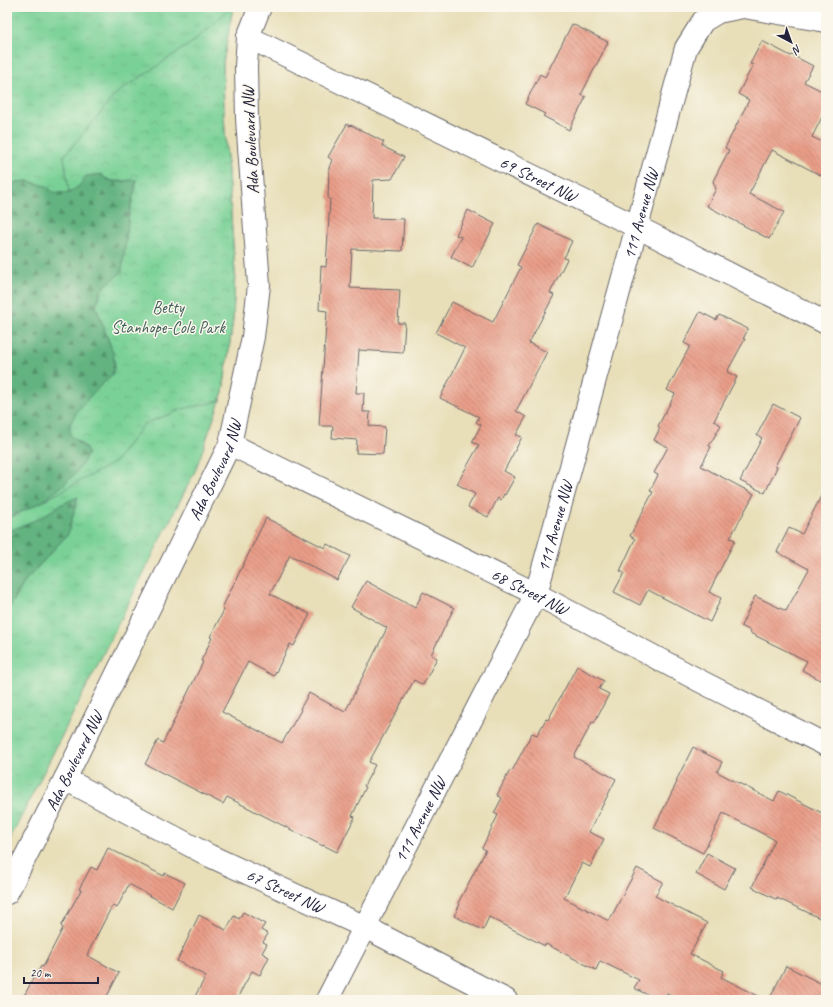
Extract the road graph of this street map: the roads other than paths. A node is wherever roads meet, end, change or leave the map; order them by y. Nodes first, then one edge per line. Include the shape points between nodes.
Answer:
1 (260, 7) edge
2 (743, 7) edge
3 (826, 21) edge
4 (248, 38) junction
5 (637, 227) junction
6 (826, 323) edge
7 (230, 444) junction
8 (536, 594) junction
9 (826, 745) edge
10 (65, 779) junction
11 (7, 893) edge
12 (365, 927) junction
13 (327, 1000) edge
14 (506, 1000) edge

1 - 4 street, Ada Boulevard NW
2 - 3 street
2 - 5 street, 111 Avenue NW via 718,12 703,21 686,48
4 - 5 street, 69 Street NW
4 - 7 street, Ada Boulevard NW via 248,120 259,285 253,336
5 - 6 street, 69 Street NW
5 - 8 street, 111 Avenue NW
7 - 8 street, 68 Street NW
7 - 10 street, Ada Boulevard NW
8 - 9 street, 68 Street NW
8 - 12 street, 111 Avenue NW
10 - 11 street, Ada Boulevard NW
10 - 12 street, 67 Street NW via 210,856
12 - 13 street, 111 Avenue NW
12 - 14 street, 67 Street NW

